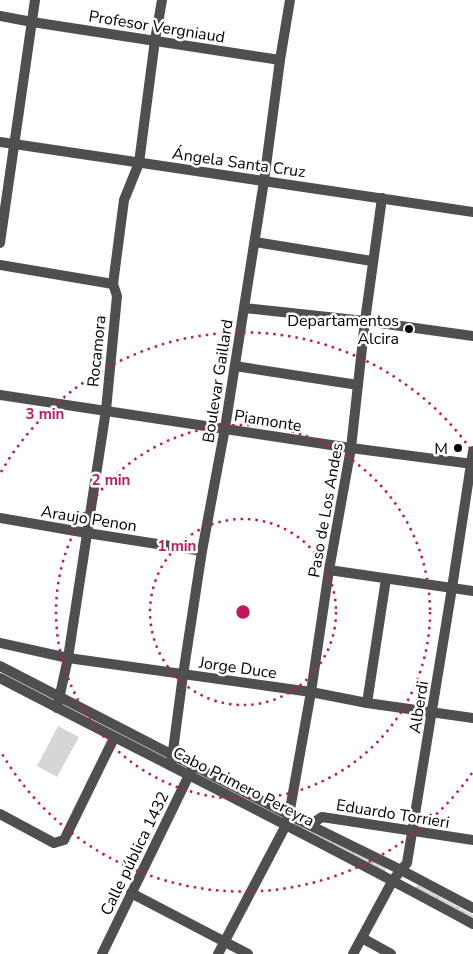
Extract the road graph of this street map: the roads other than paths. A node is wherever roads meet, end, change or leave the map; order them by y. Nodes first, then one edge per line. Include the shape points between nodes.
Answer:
1 (36, 0) edge
2 (162, 0) edge
3 (290, 0) edge
4 (0, 16) edge
5 (32, 22) junction
6 (155, 40) junction
7 (280, 60) junction
8 (0, 142) edge
9 (14, 144) junction
10 (139, 163) junction
11 (264, 181) junction
12 (382, 198) junction
13 (473, 212) edge
14 (255, 242) junction
15 (0, 243) edge
16 (372, 261) junction
17 (0, 265) edge
18 (114, 284) junction
19 (244, 308) junction
20 (365, 321) junction
21 (473, 336) edge
22 (234, 366) junction
23 (358, 385) junction
24 (0, 395) edge
25 (106, 410) junction
26 (225, 428) junction
27 (351, 448) junction
28 (473, 451) edge
29 (472, 464) edge
30 (0, 518) edge
31 (87, 534) junction
32 (202, 551) junction
33 (329, 570) junction
34 (386, 579) junction
35 (452, 588) junction
36 (473, 592) edge
37 (0, 643) edge
38 (68, 658) junction
39 (0, 666) edge
40 (183, 675) junction
41 (0, 678) edge
42 (311, 692) junction
43 (58, 702) junction
44 (367, 703) junction
45 (432, 711) junction
46 (473, 718) edge
47 (114, 738) junction
48 (172, 754) junction
49 (193, 765) junction
50 (171, 766) junction
51 (189, 775) junction
52 (0, 814) edge
53 (288, 820) junction
54 (310, 825) junction
55 (412, 831) junction
56 (473, 840) edge
57 (402, 870) junction
58 (393, 880) junction
59 (131, 893) junction
60 (473, 908) edge
61 (473, 924) edge
62 (362, 938) junction
63 (224, 942) junction
64 (102, 954) edge
65 (218, 954) edge
66 (248, 954) edge
67 (353, 954) edge
68 (391, 954) edge

1 - 5 street
2 - 6 street, Rocamora
3 - 7 street, Boulevar Gaillard
4 - 5 street, Profesor Vergniaud
5 - 6 street, Profesor Vergniaud
5 - 9 street
6 - 7 street, Profesor Vergniaud
6 - 10 street, Rocamora
7 - 11 street, Boulevar Gaillard
8 - 9 street, Ángela Santa Cruz
9 - 10 street, Ángela Santa Cruz
9 - 15 street
10 - 11 street, Ángela Santa Cruz
10 - 18 street, Rocamora via 124,200
11 - 12 street, Ángela Santa Cruz
11 - 14 street, Boulevar Gaillard
12 - 13 street, Ángela Santa Cruz
12 - 16 street, Paso de Los Andes
14 - 16 street
14 - 19 street, Boulevar Gaillard
16 - 20 street, Paso de Los Andes
17 - 18 street
18 - 25 street, Rocamora via 117,296
19 - 20 street
19 - 22 street, Boulevar Gaillard
20 - 21 street
20 - 23 street, Paso de Los Andes
22 - 23 street
22 - 26 street, Boulevar Gaillard
23 - 27 street, Paso de Los Andes
24 - 25 street, Piamonte
25 - 26 street, Piamonte
25 - 31 street, Rocamora
26 - 27 street, Piamonte
26 - 32 street, Boulevar Gaillard
27 - 29 street, Piamonte
27 - 33 street, Paso de Los Andes
28 - 29 street, Alberdi
29 - 35 street, Alberdi
30 - 31 street, Araujo Penon
31 - 32 street, Araujo Penon
31 - 38 street, Rocamora
32 - 40 street, Boulevar Gaillard
33 - 34 street
33 - 42 street, Paso de Los Andes
34 - 35 street
34 - 44 street
35 - 36 street
35 - 45 street, Alberdi
37 - 38 street, Jorge Duce
38 - 40 street, Jorge Duce
38 - 43 street, Rocamora
39 - 43 street, Cabo Primero Pereyra
40 - 42 street, Jorge Duce
40 - 48 street, Boulevar Gaillard
41 - 43 street, Cabo Primero Pereyra
42 - 44 street, Jorge Duce
42 - 53 street, Paso de Los Andes
43 - 47 street, Cabo Primero Pereyra
43 - 48 street, Cabo Primero Pereyra
44 - 45 street, Jorge Duce
45 - 46 street, Jorge Duce
45 - 55 street, Alberdi
47 - 50 street, Cabo Primero Pereyra
47 - 52 street via 64,840 54,843
48 - 49 street, Cabo Primero Pereyra
48 - 50 street, Boulevar Gaillard
49 - 51 street, Calle pública 1432
49 - 53 street, Cabo Primero Pereyra
50 - 51 street, Cabo Primero Pereyra
51 - 53 street, Cabo Primero Pereyra
51 - 59 street, Calle pública 1432
53 - 54 street, Cabo Primero Pereyra
53 - 58 street, Cabo Primero Pereyra
53 - 63 street, Paso de Los Andes
54 - 55 street, Eduardo Torrieri via 322,817
54 - 57 street, Cabo Primero Pereyra
55 - 56 street, Eduardo Torrieri
55 - 57 street, Alberdi via 407,863
57 - 58 street, Alberdi
57 - 60 street, Cabo Primero Pereyra
58 - 61 street, Cabo Primero Pereyra
58 - 62 street, Alberdi
59 - 63 street
59 - 64 street, Calle pública 1432
62 - 67 street, Alberdi
62 - 68 street
63 - 65 street, Paso de Los Andes
63 - 66 street

